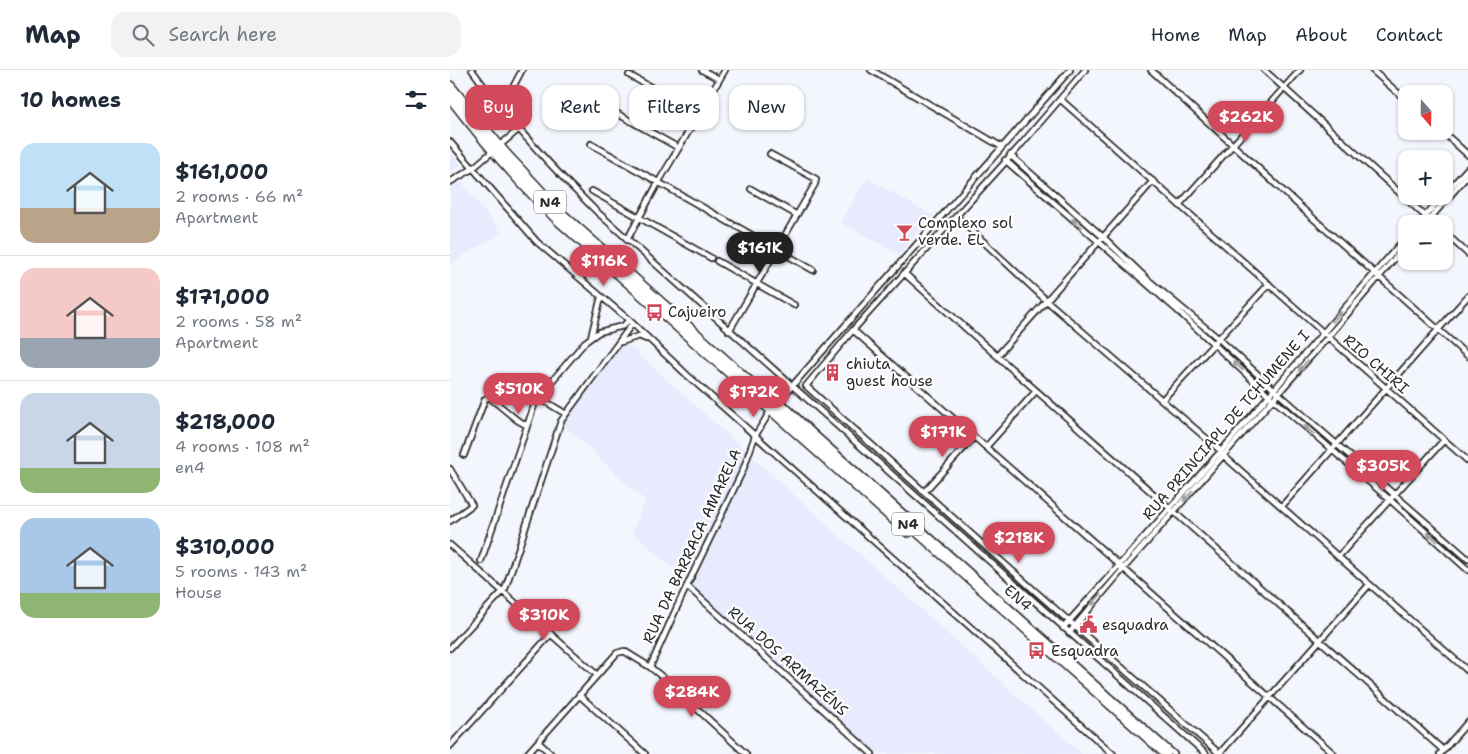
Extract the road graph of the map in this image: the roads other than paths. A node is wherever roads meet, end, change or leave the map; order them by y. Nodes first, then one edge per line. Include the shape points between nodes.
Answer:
1 (472, 70) edge
2 (522, 70) edge
3 (702, 70) edge
4 (725, 70) edge
5 (871, 70) edge
6 (1070, 70) edge
7 (1085, 70) edge
8 (1151, 70) edge
9 (1264, 70) edge
10 (1300, 70) edge
11 (1372, 70) edge
12 (1382, 70) edge
13 (629, 74) dead end
14 (1378, 75) junction
15 (719, 79) junction
16 (483, 85) edge
17 (514, 85) edge
18 (648, 85) edge
19 (716, 85) edge
20 (450, 86) edge
21 (1284, 88) junction
22 (1398, 93) edge
23 (450, 97) edge
24 (1060, 99) junction
25 (619, 115) edge
26 (518, 130) joint
27 (690, 130) edge
28 (1452, 140) edge
29 (450, 142) edge
30 (591, 144) dead end
31 (1232, 145) junction
32 (1002, 146) junction
33 (497, 148) junction
34 (679, 148) junction
35 (770, 154) dead end
36 (1468, 154) edge
37 (1010, 155) junction
38 (1005, 160) junction
39 (472, 168) junction
40 (1468, 168) edge
41 (1468, 175) edge
42 (1153, 181) junction
43 (450, 182) edge
44 (658, 183) junction
45 (1453, 185) edge
46 (752, 189) dead end
47 (592, 191) dead end
48 (1179, 205) junction
49 (796, 215) junction
50 (1422, 215) edge
51 (1432, 215) edge
52 (956, 216) junction
53 (640, 218) junction
54 (1103, 237) junction
55 (627, 240) junction
56 (1453, 240) edge
57 (1099, 242) junction
58 (1398, 247) edge
59 (777, 250) junction
60 (1398, 253) edge
61 (1468, 254) edge
62 (711, 258) dead end
63 (717, 261) dead end
64 (813, 270) dead end
65 (904, 273) junction
66 (1376, 275) junction
67 (758, 284) junction
68 (1269, 284) junction
69 (1468, 296) edge
70 (601, 297) junction
71 (1048, 301) junction
72 (794, 305) dead end
73 (630, 322) junction
74 (853, 330) junction
75 (1438, 330) junction
76 (729, 331) junction
77 (1322, 333) junction
78 (591, 337) junction
79 (1327, 338) junction
80 (1219, 339) junction
81 (650, 340) junction
82 (620, 343) junction
83 (1214, 344) junction
84 (997, 356) junction
85 (1468, 356) edge
86 (792, 386) junction
87 (1386, 388) junction
88 (1036, 391) junction
89 (1276, 392) junction
90 (1269, 395) junction
91 (538, 397) junction
92 (1163, 399) junction
93 (1274, 399) junction
94 (775, 405) junction
95 (566, 414) junction
96 (526, 425) junction
97 (755, 436) junction
98 (974, 437) junction
99 (1444, 440) junction
100 (1336, 445) junction
101 (986, 447) junction
102 (1332, 450) junction
103 (1222, 453) junction
104 (464, 455) dead end
105 (1468, 461) edge
106 (450, 470) edge
107 (925, 491) junction
108 (1394, 494) junction
109 (1389, 499) junction
110 (1282, 506) junction
111 (1169, 507) junction
112 (1174, 512) junction
113 (450, 521) edge
114 (450, 544) edge
115 (1338, 557) junction
116 (1468, 559) edge
117 (481, 561) dead end
118 (1122, 566) junction
119 (1468, 570) edge
120 (1369, 585) junction
121 (687, 586) junction
122 (503, 592) junction
123 (1069, 621) junction
124 (1075, 626) junction
125 (1063, 628) junction
126 (1069, 633) junction
127 (551, 634) junction
128 (1321, 640) junction
129 (450, 648) edge
130 (650, 667) junction
131 (1468, 671) edge
132 (597, 675) junction
133 (579, 695) junction
134 (1270, 698) junction
135 (1468, 722) edge
136 (538, 742) junction
137 (450, 746) edge
138 (1441, 752) edge
139 (527, 754) edge
140 (551, 754) edge
141 (645, 754) edge
142 (746, 754) edge
143 (872, 754) edge
144 (1113, 754) edge
145 (1158, 754) edge
146 (1166, 754) edge
147 (1174, 754) edge
148 (1206, 754) edge
149 (1220, 754) edge
150 (1334, 754) edge

1 - 16 street
2 - 17 street
3 - 15 street
4 - 15 street
5 - 32 street
6 - 32 street, RUA DA BARRACA AMARELA
7 - 24 street
8 - 31 street
9 - 21 street
10 - 21 street
11 - 14 street
12 - 14 street
13 - 18 street
14 - 22 street
15 - 19 street
20 - 33 highway, N4
21 - 31 street
21 - 50 street
23 - 33 highway, N4 via 471,124
24 - 37 street
24 - 42 street, RIO CHIRI
25 - 34 street
26 - 33 street
26 - 55 street
27 - 34 street
28 - 36 street
29 - 39 street
30 - 44 street
31 - 48 street
31 - 66 street
32 - 86 street, RUA DA BARRACA AMARELA
33 - 39 street
33 - 94 highway, N4 via 563,224
34 - 44 street
35 - 49 street via 816,178
37 - 38 street
37 - 54 street
38 - 52 street
57 -> 38 street
39 - 43 street
39 - 70 street via 537,242
40 - 45 street
41 - 51 street
42 - 48 street, RIO CHIRI
42 - 54 street
44 - 53 street
44 - 59 street
46 - 49 street
47 - 53 street
48 - 68 street, RIO CHIRI
49 - 59 street
52 - 65 street
52 - 71 street
53 - 55 street
53 - 62 street
54 - 57 street
54 - 80 street
55 - 76 street
56 - 61 street
57 - 71 street
57 - 83 street
58 - 66 street, RUA PRINCIAPL DE TCHUMENE I
59 - 64 street
59 - 67 street
60 - 66 street, RUA PRINCIAPL DE TCHUMENE I
63 - 67 street
65 - 74 street
65 - 84 street
66 - 75 street
77 -> 66 street, RUA PRINCIAPL DE TCHUMENE I
66 - 79 street, RUA PRINCIAPL DE TCHUMENE I
67 - 72 street
67 - 76 street
68 - 77 street, RIO CHIRI
68 - 80 street
69 - 75 street
70 - 73 street
70 - 78 street
71 - 84 street
71 - 92 street
73 - 78 street
73 - 81 street
73 - 82 street
74 - 98 street
74 - 107 street via 806,386
75 - 85 street
75 - 87 street
76 - 86 street
77 - 79 street, RIO CHIRI
77 - 89 street, RUA PRINCIAPL DE TCHUMENE I
78 - 91 street
79 - 87 street, RIO CHIRI
79 -> 89 street, RUA PRINCIAPL DE TCHUMENE I
80 - 83 street
80 - 89 street
81 - 82 street via 639,336
81 - 97 street
82 - 95 street
90 -> 83 street
83 - 92 street
84 - 88 street
86 - 94 street, RUA DA BARRACA AMARELA
86 - 125 street
87 - 99 street, RIO CHIRI
87 - 100 street
88 - 101 street
88 - 111 street
89 - 90 street, RUA PRINCIAPL DE TCHUMENE I
89 - 93 street, RUA PRINCIAPL DE TCHUMENE I
89 - 100 street
90 - 93 street
90 - 103 street, RUA PRINCIAPL DE TCHUMENE I
91 - 95 street
91 - 96 street
92 - 103 street
102 -> 93 street
93 - 103 street, RUA PRINCIAPL DE TCHUMENE I
94 - 97 street, RUA DA BARRACA AMARELA
94 - 145 highway, N4
94 - 146 highway, N4
94 - 147 street, EN4 via 822,440
95 - 122 street via 558,428 508,585
96 - 104 street via 489,397 485,399
96 - 117 street
97 - 121 street, RUA DA BARRACA AMARELA via 743,470
97 - 144 street
98 - 101 street
98 - 107 street
99 - 105 street, RIO CHIRI
99 - 108 street
100 - 102 street
100 - 108 street
101 - 118 street
102 - 109 street
102 - 110 street
103 - 110 street
103 - 111 street, RUA PRINCIAPL DE TCHUMENE I
103 -> 112 street, RUA PRINCIAPL DE TCHUMENE I
106 - 113 street via 472,505
107 - 123 street
108 - 109 street
108 - 116 street
109 - 115 street
119 -> 109 street
110 - 115 street
111 - 112 street
111 - 118 street, RUA PRINCIAPL DE TCHUMENE I
112 - 118 street, RUA PRINCIAPL DE TCHUMENE I
112 - 128 street
114 - 122 street
115 - 120 street
118 - 123 street, RUA PRINCIAPL DE TCHUMENE I
118 -> 124 street, RUA PRINCIAPL DE TCHUMENE I
118 - 134 street
120 - 128 street
120 - 131 street
121 - 130 street, RUA DA BARRACA AMARELA
121 - 143 street, RUA DOS ARMAZÉNS
122 - 127 street
122 - 129 street
123 - 124 street
123 - 125 street, RUA PRINCIAPL DE TCHUMENE I
124 - 126 street, RUA PRINCIAPL DE TCHUMENE I
124 - 149 street
125 - 126 street
126 - 148 street
127 - 132 street
127 - 137 street
128 - 134 street
128 - 138 street
130 - 132 street via 624,651 617,653
130 - 142 street
132 - 133 street
133 - 136 street
133 - 141 street
134 - 149 street
134 - 150 street
135 - 138 street
136 - 139 street
136 - 140 street

